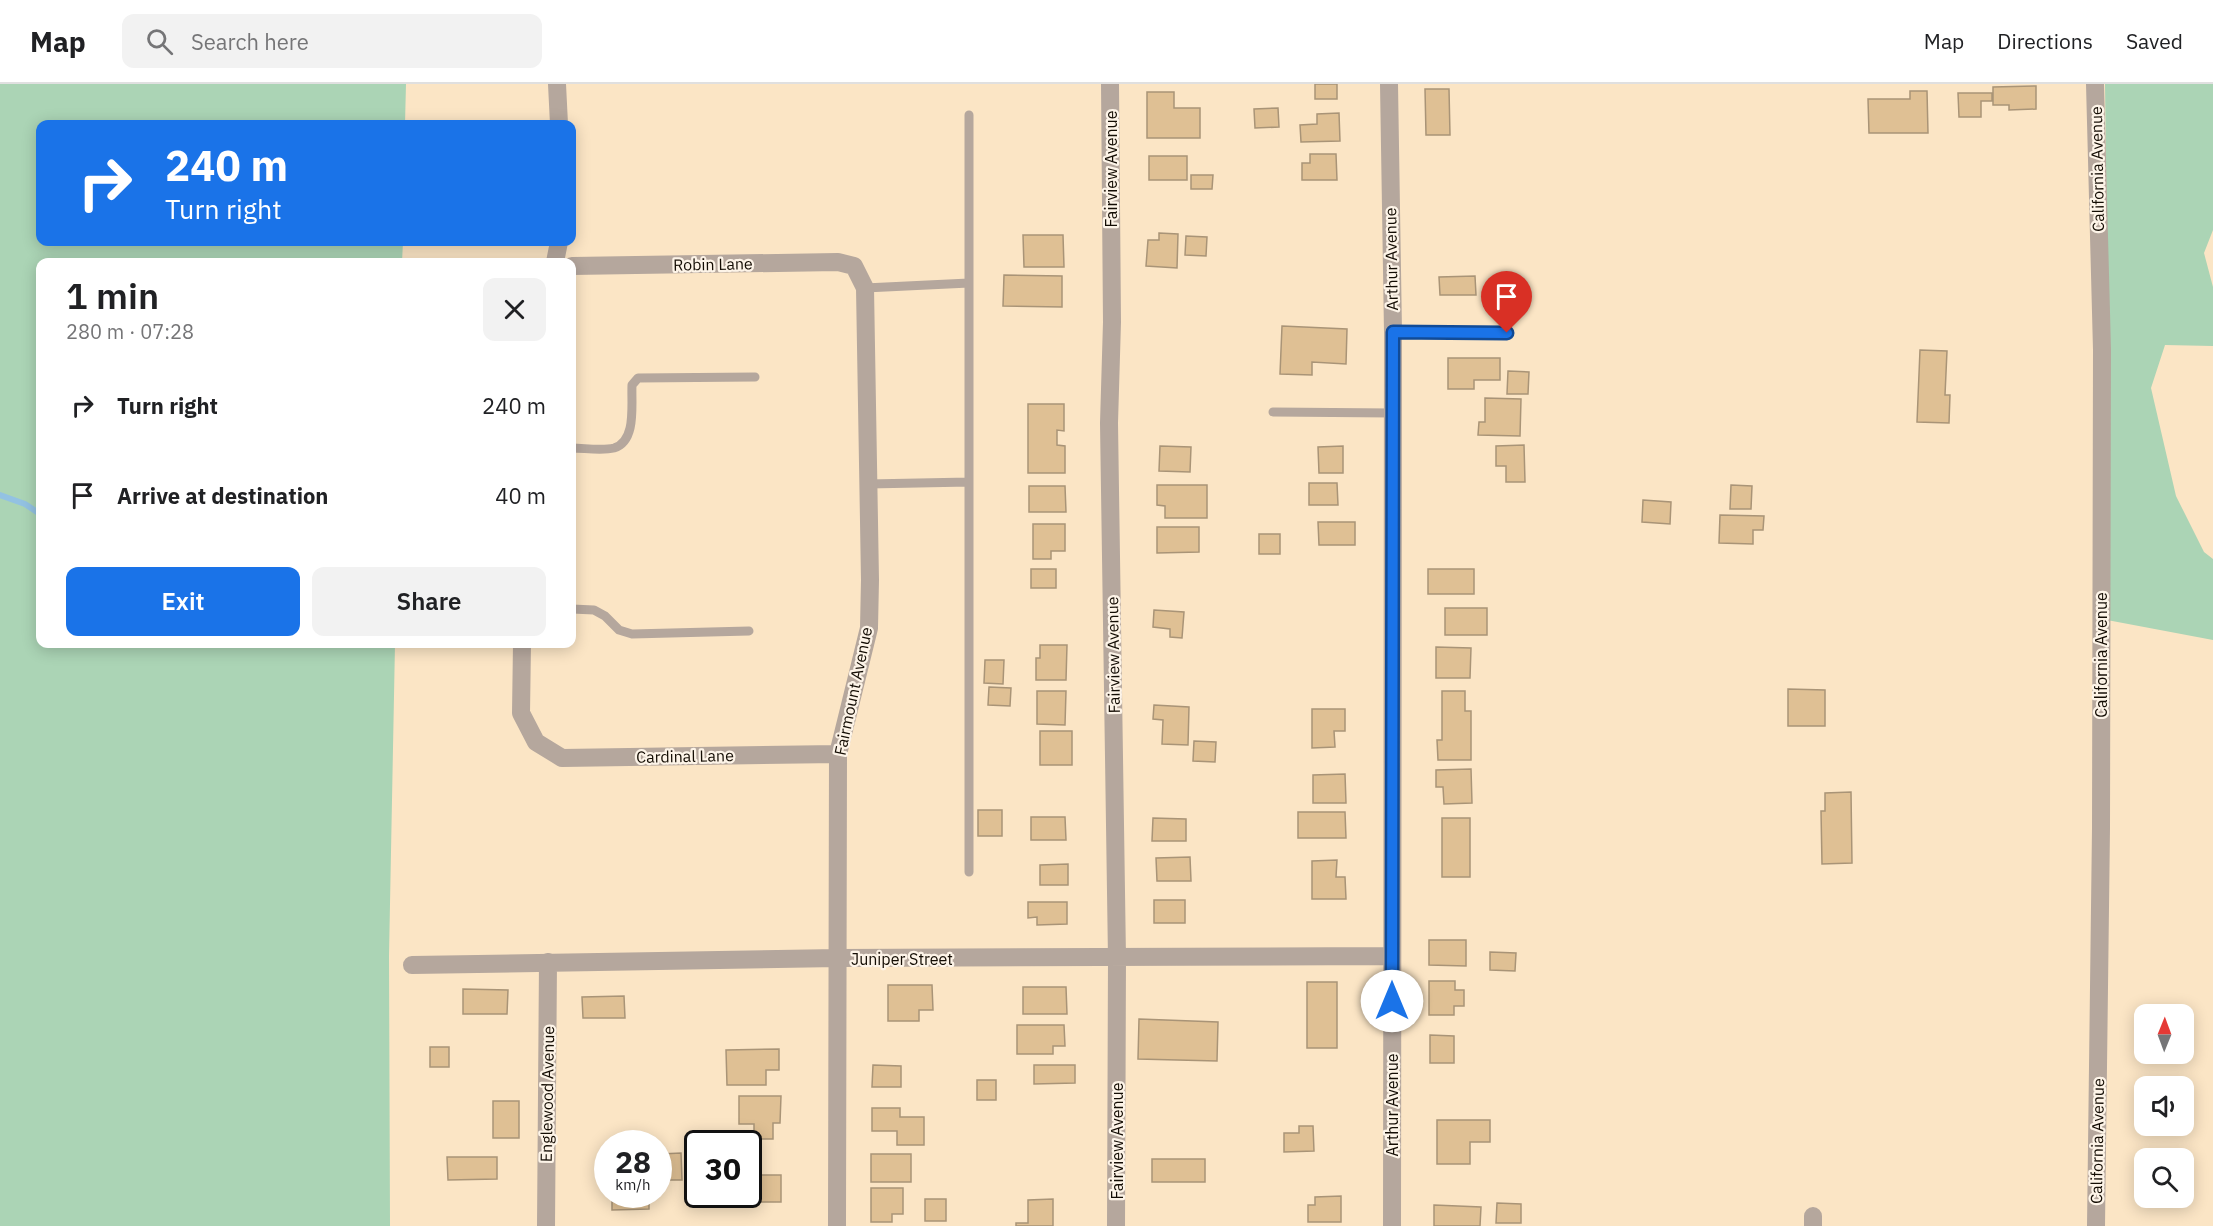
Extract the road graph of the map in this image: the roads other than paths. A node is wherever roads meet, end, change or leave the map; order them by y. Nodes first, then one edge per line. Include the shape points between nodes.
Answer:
1 (557, 84) edge
2 (1110, 84) edge
3 (1389, 84) edge
4 (2095, 84) edge
5 (969, 115) dead end
6 (559, 120) edge
7 (576, 266) edge
8 (854, 266) joint
9 (969, 283) junction
10 (865, 288) junction
11 (1393, 332) junction
12 (1507, 333) dead end
13 (754, 377) dead end
14 (1273, 412) dead end
15 (1392, 413) junction
16 (576, 448) edge
17 (969, 482) junction
18 (868, 484) junction
19 (576, 609) edge
20 (749, 631) dead end
21 (522, 648) edge
22 (838, 754) junction
23 (969, 872) dead end
24 (1392, 956) junction
25 (838, 958) junction
26 (1117, 958) junction
27 (548, 962) junction
28 (412, 965) dead end
29 (546, 1226) edge
30 (837, 1226) edge
31 (1116, 1226) edge
32 (1392, 1226) edge
33 (2096, 1226) edge

1 - 6 street
2 - 26 street, Fairview Avenue via 1109,423
3 - 11 street, Arthur Avenue
4 - 33 street, California Avenue via 2102,350
5 - 9 lane
7 - 8 street, Robin Lane via 838,262
8 - 10 street, Fairmount Avenue
9 - 10 lane
9 - 17 lane
10 - 18 street, Fairmount Avenue
11 - 12 lane
11 - 15 street, Arthur Avenue
13 - 16 lane via 638,378 632,385 630,432 624,443 613,448
14 - 15 lane
15 - 24 street, Arthur Avenue
17 - 18 lane
17 - 23 lane
18 - 22 street, Fairmount Avenue via 869,628
19 - 20 lane via 594,610 619,630 632,634
21 - 22 street, Cardinal Lane via 521,713 536,742 562,758
22 - 25 street, Fairmount Avenue
24 - 26 street, Juniper Street
24 - 32 street, Arthur Avenue
25 - 26 street, Juniper Street
25 - 27 street, Juniper Street
25 - 30 street, Fairmount Avenue
26 - 31 street, Fairview Avenue
27 - 28 street, Juniper Street
27 - 29 street, Englewood Avenue

